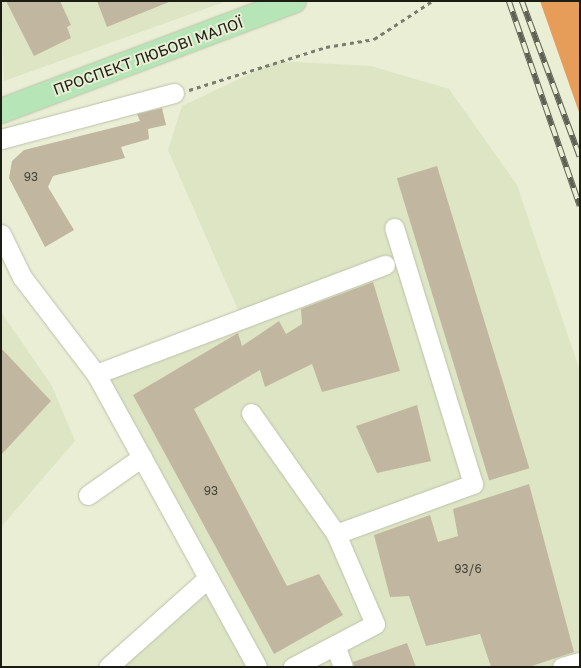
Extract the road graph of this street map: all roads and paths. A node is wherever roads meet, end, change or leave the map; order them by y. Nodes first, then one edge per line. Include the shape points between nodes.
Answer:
1 (294, 1) edge
2 (432, 1) edge
3 (174, 93) joint
4 (1, 111) edge
5 (1, 139) edge
6 (394, 228) dead end
7 (1, 234) edge
8 (385, 265) dead end
9 (96, 374) junction
10 (251, 413) dead end
11 (142, 457) junction
12 (88, 495) dead end
13 (336, 534) junction
14 (208, 578) junction
15 (334, 645) junction
16 (580, 662) edge
17 (108, 667) edge
18 (257, 667) edge
19 (293, 667) edge
20 (343, 667) edge
21 (562, 667) edge

1 - 4 main road, ПРОСПЕКТ ЛЮБОВІ МАЛОЇ
2 - 3 path via 374,39 326,47
3 - 5 lane
6 - 13 lane via 473,484
7 - 9 lane via 22,277
8 - 9 lane
9 - 11 lane
10 - 13 lane
11 - 12 lane
11 - 14 lane
13 - 15 lane via 375,624
14 - 17 lane
14 - 18 lane
15 - 19 lane
15 - 20 lane
16 - 21 lane

